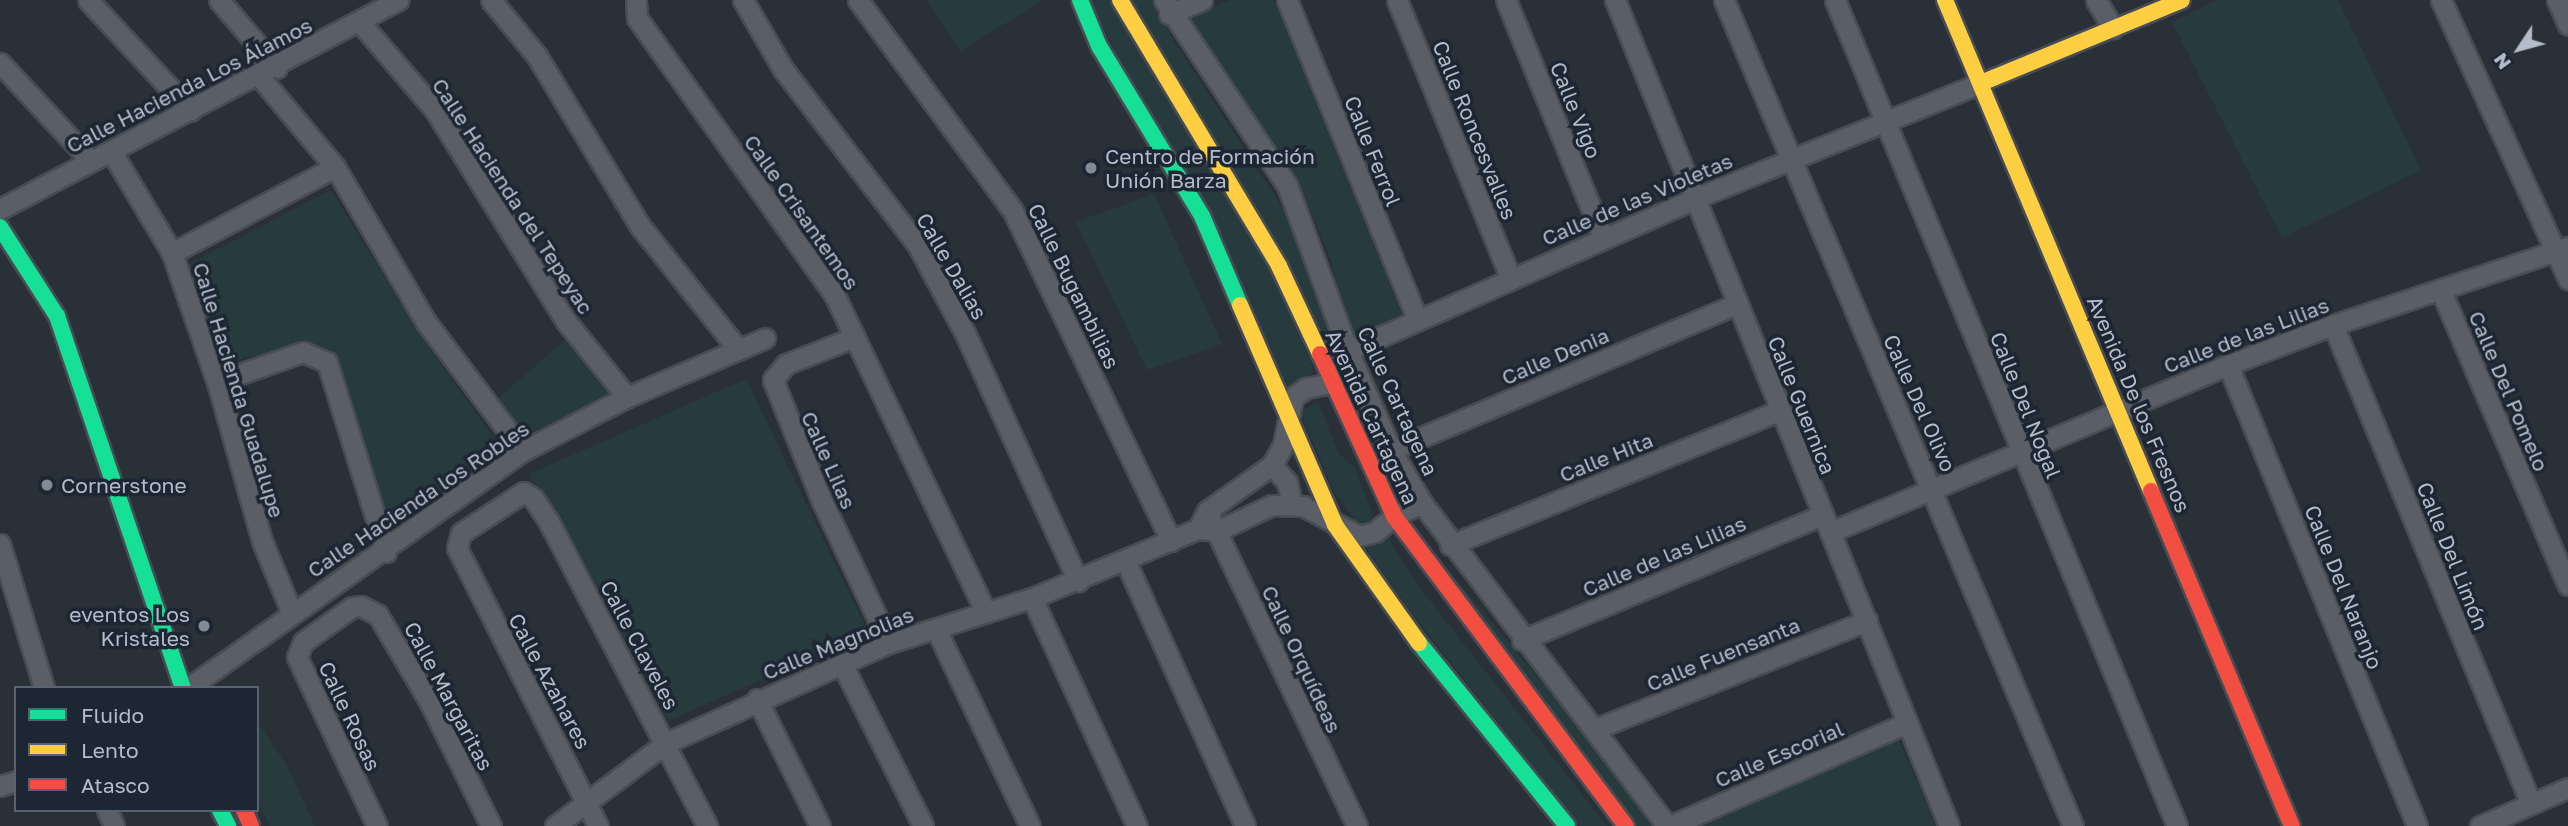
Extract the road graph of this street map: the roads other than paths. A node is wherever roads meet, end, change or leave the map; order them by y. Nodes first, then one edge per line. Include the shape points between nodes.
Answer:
1 (88, 0) edge
2 (219, 0) edge
3 (398, 0) edge
4 (491, 0) edge
5 (636, 0) edge
6 (743, 0) edge
7 (858, 0) edge
8 (1080, 0) edge
9 (1120, 0) edge
10 (1202, 0) edge
11 (1287, 0) edge
12 (1397, 0) edge
13 (1506, 0) edge
14 (1615, 0) edge
15 (1724, 0) edge
16 (1835, 0) edge
17 (1945, 0) edge
18 (2096, 0) edge
19 (2182, 0) edge
20 (2441, 0) edge
21 (2557, 0) edge
22 (1167, 7) edge
23 (359, 21) junction
24 (2568, 25) edge
25 (2113, 27) junction
26 (0, 63) edge
27 (268, 72) junction
28 (1981, 83) junction
29 (191, 111) junction
30 (1887, 123) junction
31 (111, 151) junction
32 (1789, 159) junction
33 (91, 161) junction
34 (335, 167) junction
35 (1696, 198) junction
36 (0, 209) edge
37 (0, 227) edge
38 (1603, 238) junction
39 (2562, 250) edge
40 (172, 253) junction
41 (1510, 277) junction
42 (2568, 279) edge
43 (2442, 293) junction
44 (1737, 304) junction
45 (1417, 319) junction
46 (2333, 325) junction
47 (855, 337) junction
48 (765, 338) dead end
49 (737, 348) junction
50 (1348, 351) junction
51 (2228, 365) junction
52 (217, 382) junction
53 (1332, 383) junction
54 (628, 397) junction
55 (2118, 409) junction
56 (1779, 411) junction
57 (1288, 420) junction
58 (1391, 450) junction
59 (523, 451) junction
60 (2020, 452) junction
61 (1272, 466) junction
62 (1933, 488) junction
63 (524, 492) joint
64 (1292, 503) junction
65 (1422, 503) junction
66 (1394, 516) junction
67 (1826, 524) junction
68 (1335, 525) junction
69 (1207, 530) junction
70 (1171, 541) junction
71 (0, 544) edge
72 (1450, 545) junction
73 (386, 552) junction
74 (1125, 560) junction
75 (1078, 580) junction
76 (2568, 585) edge
77 (1032, 598) junction
78 (352, 607) joint
79 (291, 611) junction
80 (986, 614) junction
81 (1867, 621) junction
82 (936, 629) junction
83 (1522, 640) junction
84 (889, 643) junction
85 (842, 664) junction
86 (43, 686) edge
87 (182, 686) edge
88 (191, 686) edge
89 (757, 699) junction
90 (1907, 723) junction
91 (1595, 729) junction
92 (666, 743) junction
93 (2568, 788) edge
94 (588, 804) junction
95 (2531, 804) junction
96 (377, 826) edge
97 (491, 826) edge
98 (555, 826) edge
99 (598, 826) edge
100 (707, 826) edge
101 (820, 826) edge
102 (923, 826) edge
103 (1030, 826) edge
104 (1137, 826) edge
105 (1245, 826) edge
106 (1357, 826) edge
107 (1567, 826) edge
108 (1626, 826) edge
109 (1669, 826) edge
110 (1948, 826) edge
111 (2073, 826) edge
112 (2177, 826) edge
113 (2292, 826) edge
114 (2417, 826) edge
115 (2480, 826) edge

1 - 29 street
2 - 27 street
3 - 23 street, Calle Hacienda Los Álamos
4 - 49 street via 537,56 640,226
5 - 47 street, Calle Crisantemos via 638,18 834,294
6 - 75 street, Calle Dalias via 783,69 917,244 965,333
7 - 70 street, Calle Bugambilias via 1013,211
8 - 57 street via 1100,46 1202,216
9 - 53 street, Avenida Cartagena via 1279,265
10 - 22 street
11 - 45 street, Calle Ferrol
12 - 41 street, Calle Roncesvalles
13 - 38 street, Calle Vigo
14 - 35 street, Calle Guernica
15 - 32 street, Calle Del Olivo
16 - 30 street, Calle Del Nogal
17 - 28 street, Avenida De los Fresnos
18 - 25 street
19 - 25 street
20 - 39 street
21 - 24 street
22 - 50 street, Calle Cartagena via 1287,185
23 - 27 street, Calle Hacienda Los Álamos
23 - 54 street, Calle Hacienda del Tepeyac via 435,110 565,320
25 - 28 street
26 - 33 street
27 - 29 street, Calle Hacienda Los Álamos
27 - 34 street
28 - 30 street, Calle de las Violetas
28 - 55 street, Avenida De los Fresnos
29 - 31 street, Calle Hacienda Los Álamos
30 - 32 street, Calle de las Violetas
30 - 60 street, Calle Del Nogal
31 - 33 street, Calle Hacienda Los Álamos
31 - 40 street, Calle Hacienda Guadalupe
32 - 35 street, Calle de las Violetas
32 - 62 street, Calle Del Olivo
33 - 36 street, Calle Hacienda Los Álamos
34 - 40 street
34 - 59 street via 426,322
35 - 38 street, Calle de las Violetas
35 - 44 street, Calle Guernica
37 - 87 street via 57,316
38 - 41 street, Calle de las Violetas
39 - 42 street
39 - 43 street, Calle de las Lilias
40 - 52 street, Calle Hacienda Guadalupe
41 - 45 street, Calle de las Violetas
43 - 46 street, Calle de las Lilias
43 - 76 street, Calle Del Pomelo
44 - 56 street, Calle Guernica
44 - 58 street, Calle Denia
45 - 50 street, Calle de las Violetas
46 - 51 street, Calle de las Lilias
46 - 95 street, Calle Del Limón
47 - 80 street, Calle Crisantemos
47 - 84 street, Calle Lilas via 786,364 773,380 821,501
48 - 49 street, Calle Hacienda los Robles
49 - 54 street, Calle Hacienda los Robles
50 - 53 street
50 - 58 street, Calle Cartagena
51 - 55 street, Calle de las Lilias
51 - 114 street, Calle Del Naranjo
52 - 73 street via 303,352 327,362
52 - 79 street, Calle Hacienda Guadalupe via 262,541
53 - 57 street via 1306,388 1293,397
53 - 66 street, Avenida Cartagena
54 - 59 street, Calle Hacienda los Robles
55 - 60 street, Calle de las Lilias
55 - 113 street, Avenida De los Fresnos
56 - 67 street, Calle Guernica
56 - 72 street, Calle Hita
57 - 61 street
57 - 68 street
58 - 65 street, Calle Cartagena
59 - 73 street, Calle Hacienda los Robles
60 - 62 street, Calle de las Lilias
60 - 112 street, Calle Del Nogal
61 - 64 street via 1287,482
61 - 69 street, Calle Orquídeas via 1207,511
62 - 67 street, Calle de las Lilias
62 - 111 street, Calle Del Olivo
63 - 92 street, Calle Claveles via 549,522
63 - 94 street, Calle Azahares via 461,533 460,558
64 - 68 street
64 - 69 street, Calle Magnolias via 1272,505
65 - 66 street
65 - 72 street, Calle Cartagena
66 - 68 street via 1366,536
66 - 108 street, Avenida Cartagena via 1451,600
67 - 81 street, Calle Guernica
67 - 83 street, Calle de las Lilias
68 - 107 street via 1425,651
69 - 70 street, Calle Magnolias
69 - 106 street, Calle Orquídeas
70 - 74 street, Calle Magnolias
71 - 86 street
72 - 83 street, Calle Cartagena
73 - 79 street, Calle Hacienda los Robles
74 - 75 street, Calle Magnolias
74 - 105 street
75 - 77 street, Calle Magnolias
77 - 80 street, Calle Magnolias
77 - 104 street
78 - 96 street, Calle Rosas via 303,642 297,657
78 - 97 street, Calle Margaritas via 370,608 379,615 429,701
79 - 88 street, Calle Hacienda los Robles
80 - 82 street, Calle Magnolias
81 - 90 street, Calle Guernica
81 - 91 street, Calle Fuensanta
82 - 84 street, Calle Magnolias
82 - 103 street
83 - 91 street, Calle Cartagena
84 - 85 street, Calle Magnolias
85 - 89 street, Calle Magnolias
85 - 102 street
89 - 92 street, Calle Magnolias
89 - 101 street
90 - 109 street, Calle Escorial
90 - 110 street, Calle Guernica
91 - 109 street, Calle Cartagena
92 - 94 street, Calle Magnolias
92 - 100 street, Calle Claveles
93 - 95 street
94 - 98 street, Calle Magnolias
94 - 99 street, Calle Azahares
95 - 115 street

